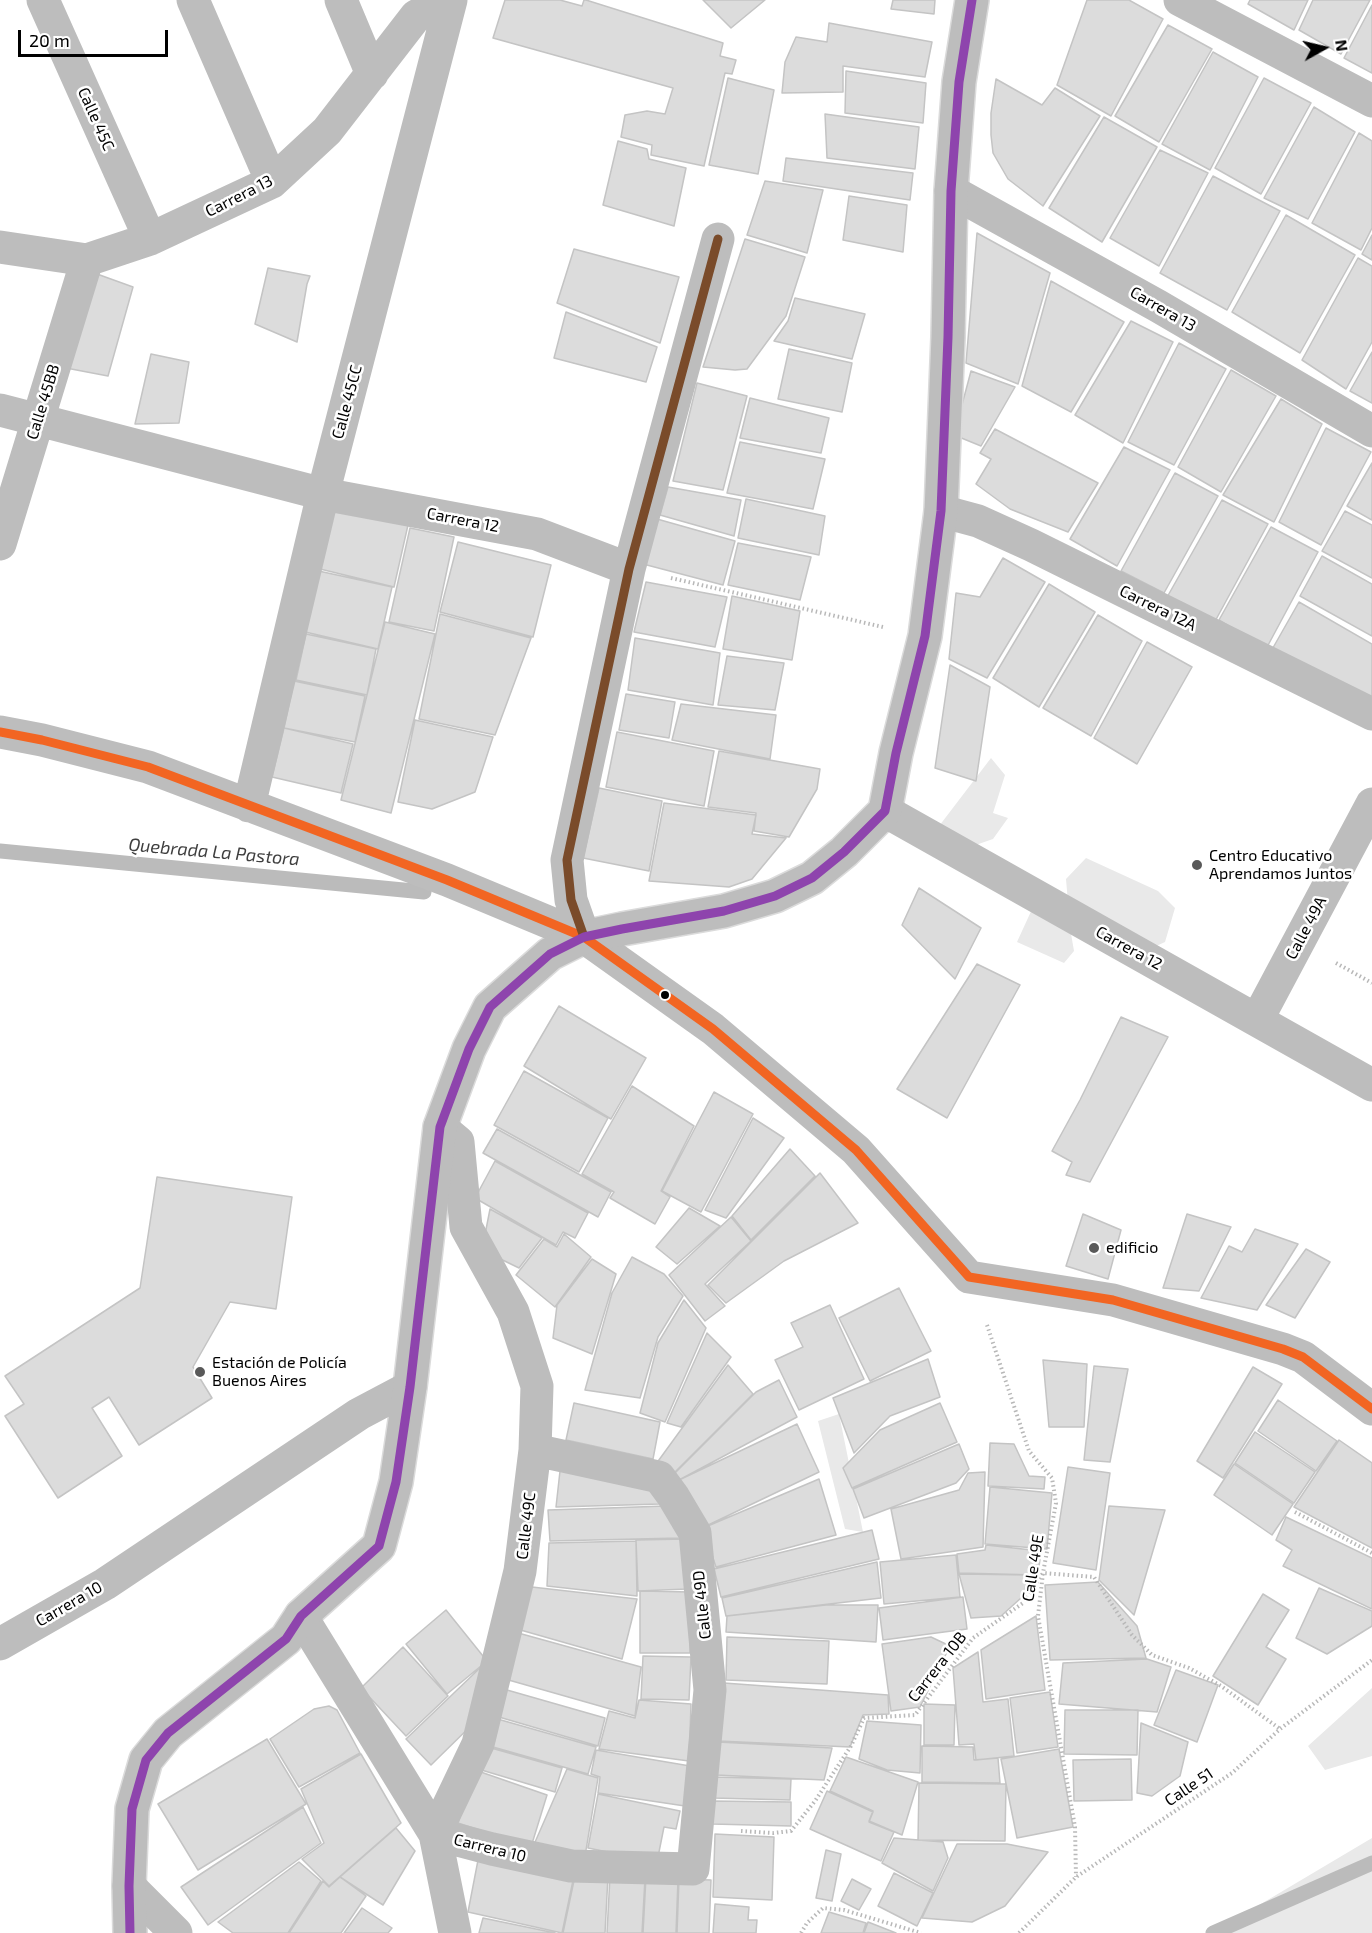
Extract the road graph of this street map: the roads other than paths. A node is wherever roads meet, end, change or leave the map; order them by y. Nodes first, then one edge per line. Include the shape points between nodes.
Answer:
1 (43, 0) edge
2 (193, 0) edge
3 (341, 0) edge
4 (446, 0) edge
5 (452, 0) edge
6 (972, 0) edge
7 (1180, 0) edge
8 (372, 74) junction
9 (1372, 101) edge
10 (272, 182) junction
11 (951, 191) junction
12 (150, 239) junction
13 (718, 239) dead end
14 (0, 247) edge
15 (87, 260) junction
16 (0, 410) edge
17 (38, 421) junction
18 (1372, 431) edge
19 (323, 494) junction
20 (941, 511) junction
21 (0, 544) edge
22 (629, 569) junction
23 (1372, 714) edge
24 (0, 732) edge
25 (1372, 804) edge
26 (249, 806) junction
27 (885, 811) junction
28 (584, 937) junction
29 (1257, 1020) junction
30 (1372, 1085) edge
31 (440, 1127) junction
32 (410, 1387) junction
33 (1372, 1409) edge
34 (535, 1450) junction
35 (301, 1617) junction
36 (0, 1644) edge
37 (435, 1834) junction
38 (693, 1869) joint
39 (129, 1886) junction
40 (130, 1933) edge
41 (176, 1933) edge
42 (454, 1933) edge

1 - 12 street, Calle 45C
2 - 10 street
3 - 8 street
4 - 8 street, Carrera 13 via 416,16
5 - 19 street, Calle 45CC
6 - 11 street via 959,82
7 - 9 street
8 - 10 street, Carrera 13 via 327,131
10 - 12 street, Carrera 13
11 - 18 street, Carrera 13
11 - 20 street
12 - 15 street, Carrera 13
13 - 22 street
14 - 15 street, Carrera 13
15 - 17 street, Calle 45BB
16 - 17 street, Carrera 12
17 - 19 street, Carrera 12
17 - 21 street, Calle 45BB
19 - 22 street, Carrera 12 via 537,534
19 - 26 street, Calle 45CC
20 - 23 street, Carrera 12A via 978,521 1031,545
20 - 27 street via 925,636
22 - 28 street via 567,860 571,900
24 - 26 street via 148,767
25 - 29 street, Calle 49A
26 - 28 street via 447,880
27 - 28 street via 812,878 775,896 724,911
27 - 29 street, Carrera 12
28 - 31 street via 550,954 490,1006
28 - 33 street via 713,1029 856,1150 969,1277 1113,1300 1283,1349 1304,1358
29 - 30 street, Carrera 12
31 - 32 street
31 - 34 street, Calle 49C via 458,1142 466,1227 513,1312 537,1386
32 - 35 street via 396,1482 378,1546
32 - 36 street, Carrera 10 via 359,1414 105,1584
34 - 37 street, Calle 49C via 520,1571 478,1744
34 - 38 street, Calle 49D via 658,1477 695,1533 710,1690
35 - 37 street, Carrera 10
35 - 39 street via 286,1639 168,1733 146,1760 132,1809
37 - 38 street, Carrera 10 via 571,1866
37 - 42 street
39 - 40 street
39 - 41 street

